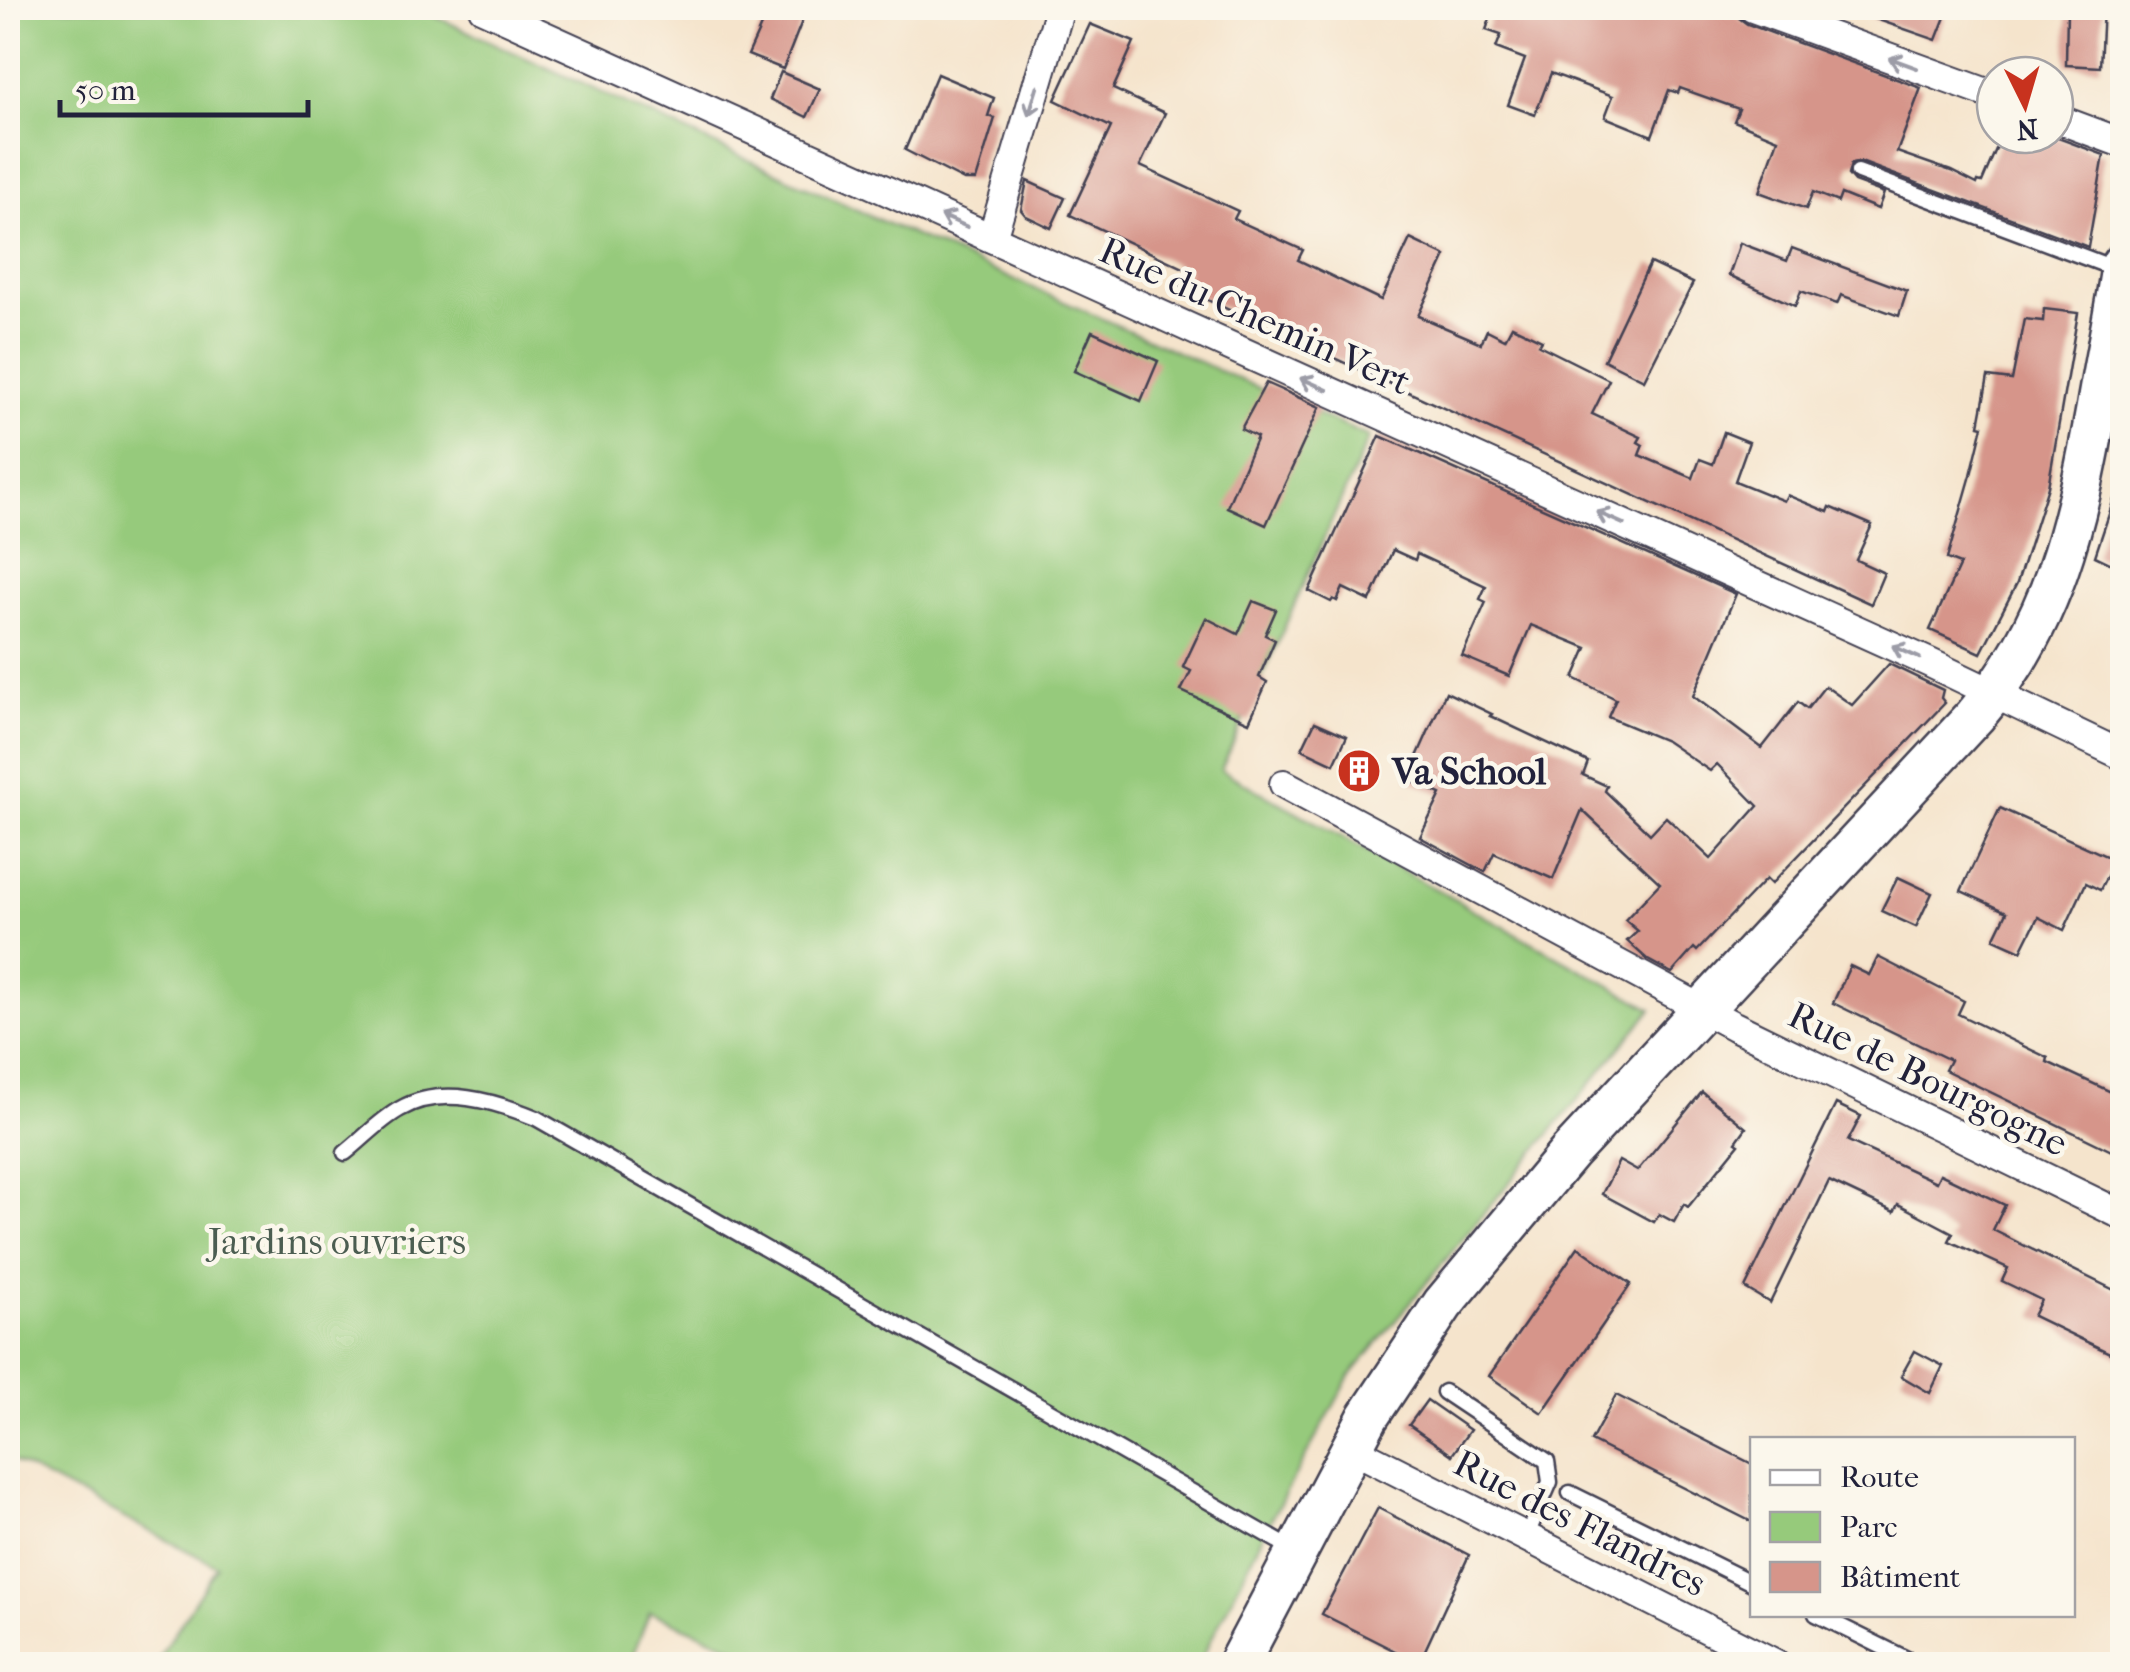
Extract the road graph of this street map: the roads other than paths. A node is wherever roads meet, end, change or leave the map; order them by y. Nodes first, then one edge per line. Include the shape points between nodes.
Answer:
1 (484, 8) edge
2 (1060, 8) edge
3 (1753, 8) edge
4 (1975, 89) edge
5 (2075, 125) edge
6 (2122, 142) edge
7 (1858, 172) dead end
8 (992, 238) junction
9 (2122, 264) edge
10 (2121, 271) edge
11 (2116, 333) edge
12 (1994, 694) junction
13 (2122, 755) edge
14 (1284, 784) dead end
15 (1702, 1010) junction
16 (345, 1153) dead end
17 (2122, 1215) edge
18 (1444, 1392) dead end
19 (1351, 1448) junction
20 (1570, 1493) dead end
21 (1526, 1537) junction
22 (1297, 1552) junction
23 (1750, 1582) edge
24 (1822, 1617) edge
25 (1238, 1664) edge
26 (1776, 1664) edge
27 (1917, 1664) edge

8 -> 1 street, Rue du Chemin Vert
2 -> 8 street
4 -> 3 street
5 - 6 street
7 - 10 lane
12 -> 8 street, Rue du Chemin Vert
9 - 10 main road
10 - 11 main road
11 - 12 main road via 2064,558 2045,608
12 - 13 street, Rue du Chemin Vert
12 - 15 main road
14 - 15 street, Rue de Bourgogne
15 - 17 street, Rue de Bourgogne
15 - 19 main road via 1457,1286
16 - 22 lane via 395,1112 428,1099 472,1099 515,1110
18 - 21 lane via 1547,1461 1550,1482
19 - 21 street, Rue des Flandres
19 - 22 main road
20 - 23 lane
21 - 26 street, Rue des Flandres
22 - 25 main road
24 - 27 lane

